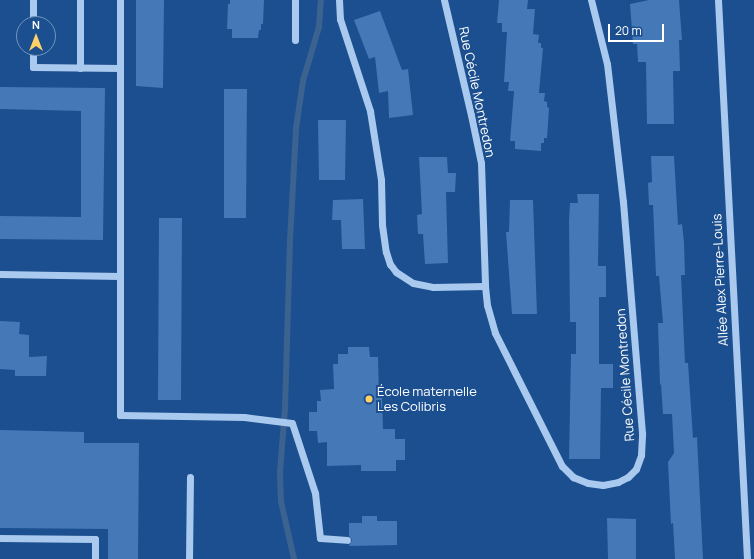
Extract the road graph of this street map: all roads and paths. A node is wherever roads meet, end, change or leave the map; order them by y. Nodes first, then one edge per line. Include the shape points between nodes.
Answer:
1 (33, 0) edge
2 (80, 0) edge
3 (120, 0) edge
4 (295, 0) edge
5 (338, 0) edge
6 (444, 0) edge
7 (591, 0) edge
8 (718, 0) edge
9 (33, 16) edge
10 (295, 40) dead end
11 (33, 56) edge
12 (80, 68) junction
13 (120, 68) junction
14 (0, 274) edge
15 (120, 276) junction
16 (485, 286) junction
17 (190, 477) dead end
18 (0, 538) edge
19 (347, 540) dead end
20 (94, 559) edge
21 (189, 559) edge
22 (747, 559) edge

1 - 9 street
2 - 12 street
3 - 13 street
4 - 10 street
5 - 16 street via 340,19 370,111 381,180 382,225 390,264 396,272 413,283 433,287
6 - 16 street, Rue Cécile Montredon via 481,163
7 - 16 street, Rue Cécile Montredon via 608,64 635,333 642,433 641,455 636,469 628,477 603,485 588,483 573,477 562,466 495,333
8 - 22 street, Allée Alex Pierre-Louis
11 - 12 street via 33,67
12 - 13 street
13 - 15 street
14 - 15 street
15 - 19 street via 120,415 244,417 292,423 315,493 320,538
17 - 21 street
18 - 20 street via 94,539

